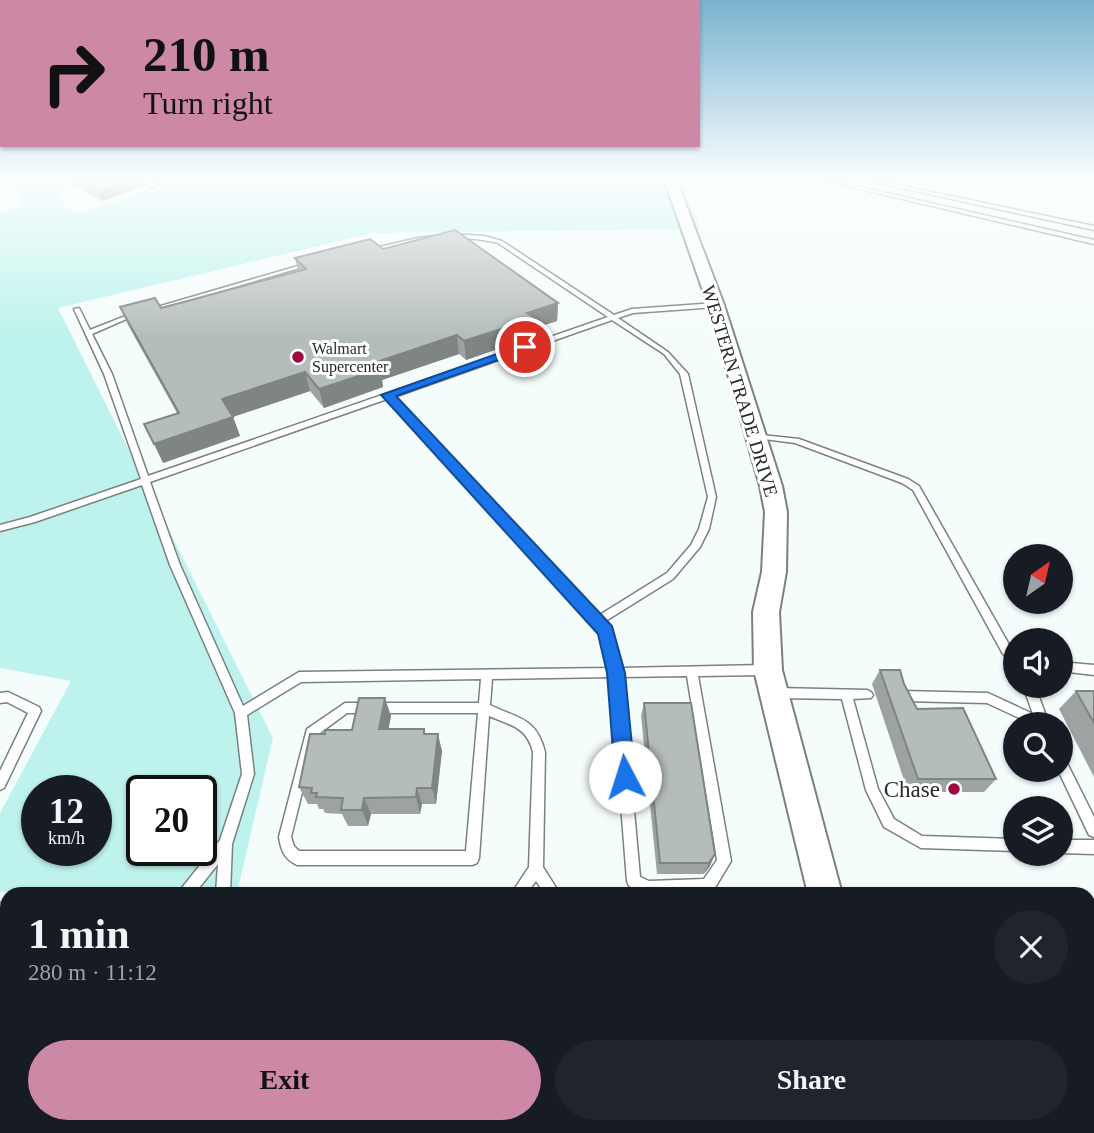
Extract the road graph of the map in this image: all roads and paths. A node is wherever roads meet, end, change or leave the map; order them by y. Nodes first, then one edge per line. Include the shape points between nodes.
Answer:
1 (689, 232) edge
2 (1050, 232) edge
3 (1094, 242) edge
4 (366, 251) edge
5 (316, 263) edge
6 (716, 306) junction
7 (77, 309) dead end
8 (612, 317) junction
9 (89, 333) junction
10 (388, 395) junction
11 (756, 436) junction
12 (146, 480) junction
13 (0, 528) edge
14 (597, 622) junction
15 (1003, 644) edge
16 (1073, 668) edge
17 (1094, 670) edge
18 (692, 672) junction
19 (616, 673) junction
20 (487, 675) junction
21 (771, 681) junction
22 (846, 695) junction
23 (867, 695) dead end
24 (903, 696) edge
25 (0, 698) edge
26 (484, 708) junction
27 (1018, 712) edge
28 (241, 713) junction
29 (1070, 782) edge
30 (0, 783) edge
31 (1094, 831) edge
32 (225, 844) junction
33 (1003, 845) edge
34 (1073, 846) edge
35 (1094, 847) edge
36 (536, 869) junction
37 (191, 887) edge
38 (223, 887) edge
39 (523, 887) edge
40 (549, 887) edge
41 (646, 887) edge
42 (678, 887) edge
43 (823, 887) edge

1 - 6 street, WESTERN TRADE DRIVE
2 - 3 lane
4 - 8 lane via 421,237 488,238
5 - 9 lane via 120,319
6 - 8 lane via 632,311
6 - 11 street, WESTERN TRADE DRIVE
7 - 9 lane
8 - 10 lane
8 - 14 lane via 666,353 684,374 712,497 695,547 670,576
9 - 12 lane
10 - 12 lane
10 - 14 lane
11 - 15 lane via 796,441 916,488
11 - 21 street, WESTERN TRADE DRIVE via 776,512 774,572 766,612
12 - 13 lane
12 - 28 lane via 176,565
14 - 19 lane via 606,631
16 - 17 lane
18 - 19 lane
18 - 21 lane
18 - 42 lane via 724,861 708,886
19 - 20 lane
19 - 41 lane via 634,881
20 - 26 lane
20 - 28 lane via 299,677
21 - 22 lane
21 - 43 street, WESTERN TRADE DRIVE
22 - 23 lane
22 - 33 lane via 872,790 889,823 921,842
24 - 27 lane via 988,698
25 - 30 lane via 35,711
26 - 26 lane via 345,708 311,733 285,837 288,849 297,858 472,858
26 - 36 lane via 523,724 537,737
28 - 32 lane via 248,774
29 - 31 lane
32 - 37 lane
32 - 38 lane
34 - 35 lane
36 - 39 lane
36 - 40 lane

